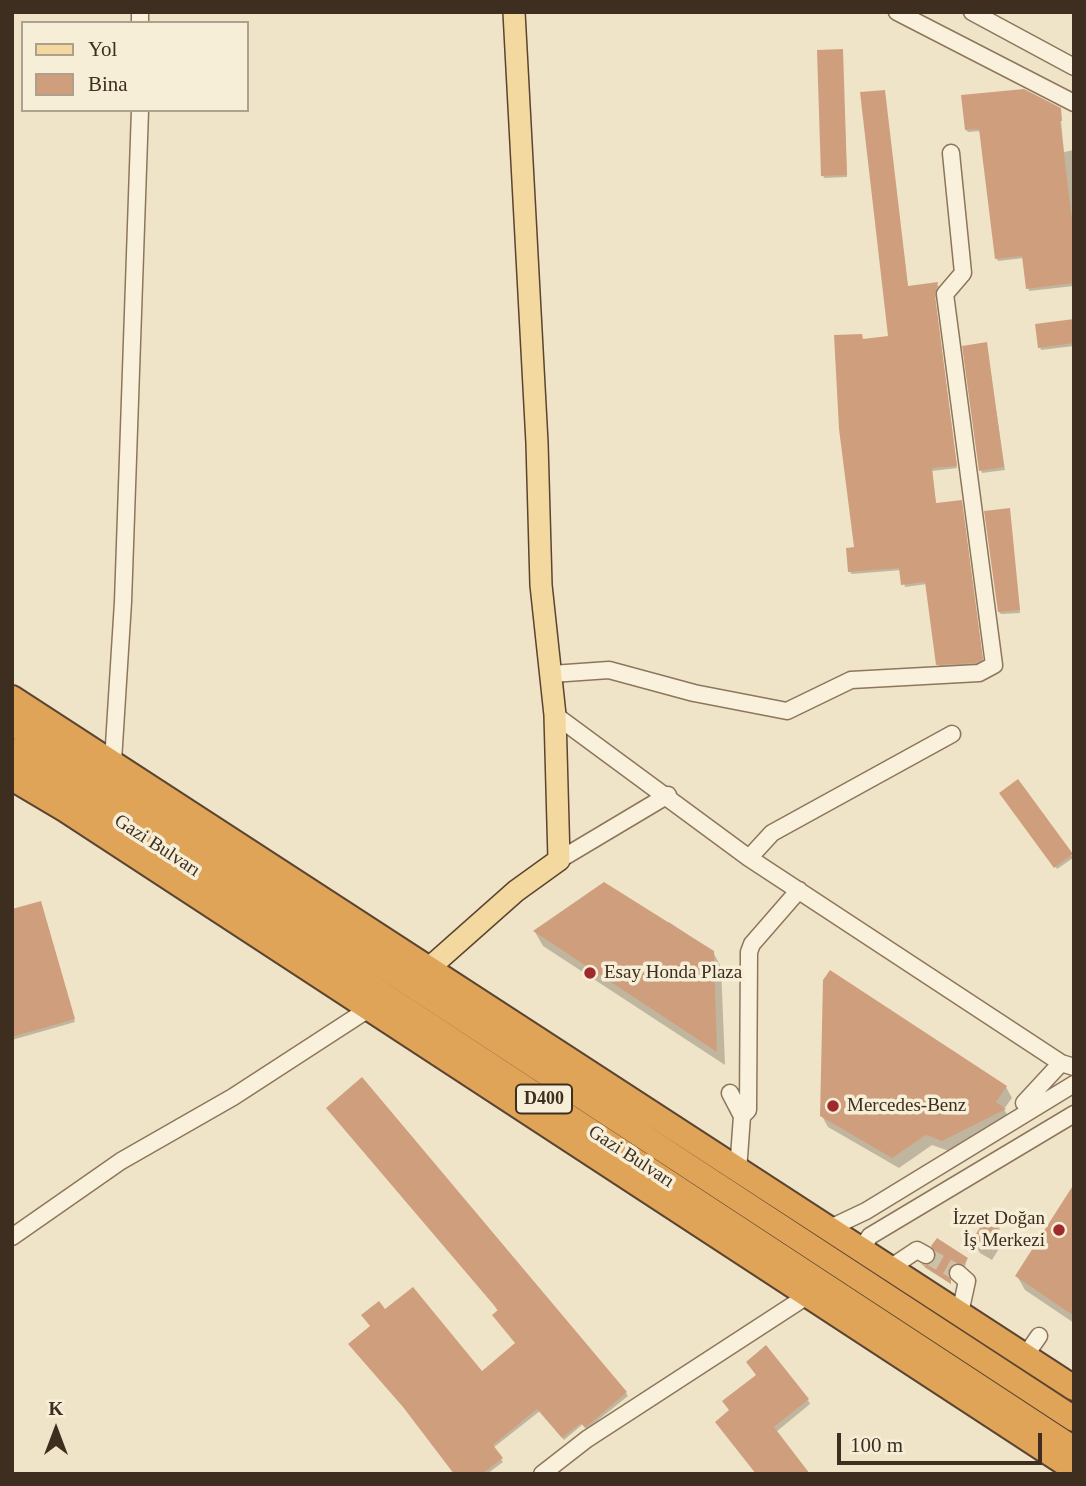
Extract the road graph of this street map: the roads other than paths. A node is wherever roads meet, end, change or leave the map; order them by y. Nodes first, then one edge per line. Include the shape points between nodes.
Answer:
1 (514, 12) edge
2 (897, 12) edge
3 (972, 12) edge
4 (1074, 67) edge
5 (1074, 103) edge
6 (140, 112) edge
7 (951, 153) dead end
8 (552, 674) junction
9 (12, 698) edge
10 (555, 715) junction
11 (12, 723) edge
12 (952, 734) dead end
13 (12, 751) edge
14 (113, 761) junction
15 (12, 778) edge
16 (667, 795) junction
17 (749, 858) junction
18 (559, 860) junction
19 (799, 890) junction
20 (428, 969) junction
21 (374, 1001) junction
22 (1068, 1065) edge
23 (1074, 1084) edge
24 (730, 1093) dead end
25 (1024, 1102) dead end
26 (1074, 1114) edge
27 (742, 1116) junction
28 (738, 1171) junction
29 (828, 1228) junction
30 (12, 1237) edge
31 (861, 1249) junction
32 (926, 1255) dead end
33 (890, 1268) junction
34 (958, 1273) dead end
35 (807, 1296) junction
36 (960, 1313) junction
37 (1039, 1336) dead end
38 (1026, 1356) junction
39 (1074, 1388) edge
40 (1074, 1419) edge
41 (1074, 1449) edge
42 (1074, 1469) edge
43 (542, 1474) edge

1 - 8 main road via 541,585
2 - 5 street
3 - 4 street
6 - 14 street
7 - 8 street via 963,273 945,294 994,666 979,673 850,680 787,711 609,670
8 - 10 main road
9 - 14 highway
10 - 16 street
10 - 18 main road
11 - 40 highway, Gazi Bulvarı / D400
12 - 17 street via 772,833
13 - 21 highway, Gazi Bulvarı / D400
14 - 20 highway
15 - 21 highway
16 - 17 street
16 - 18 street
17 - 19 street
18 - 20 main road via 516,891
19 - 22 street
19 - 27 street via 749,953 748,1110
20 - 28 highway
21 - 30 street via 233,1097 121,1161
21 - 35 highway
21 - 41 highway, Gazi Bulvarı / D400
22 - 25 street
23 - 29 street via 866,1211
24 - 27 street
26 - 31 street via 870,1236
27 - 28 street
28 - 29 highway
29 - 31 highway
31 - 33 highway
32 - 33 street via 917,1250
33 - 36 highway
34 - 36 street via 967,1281
35 - 42 highway
35 - 43 street via 587,1439
36 - 38 highway
37 - 38 street
38 - 39 highway

